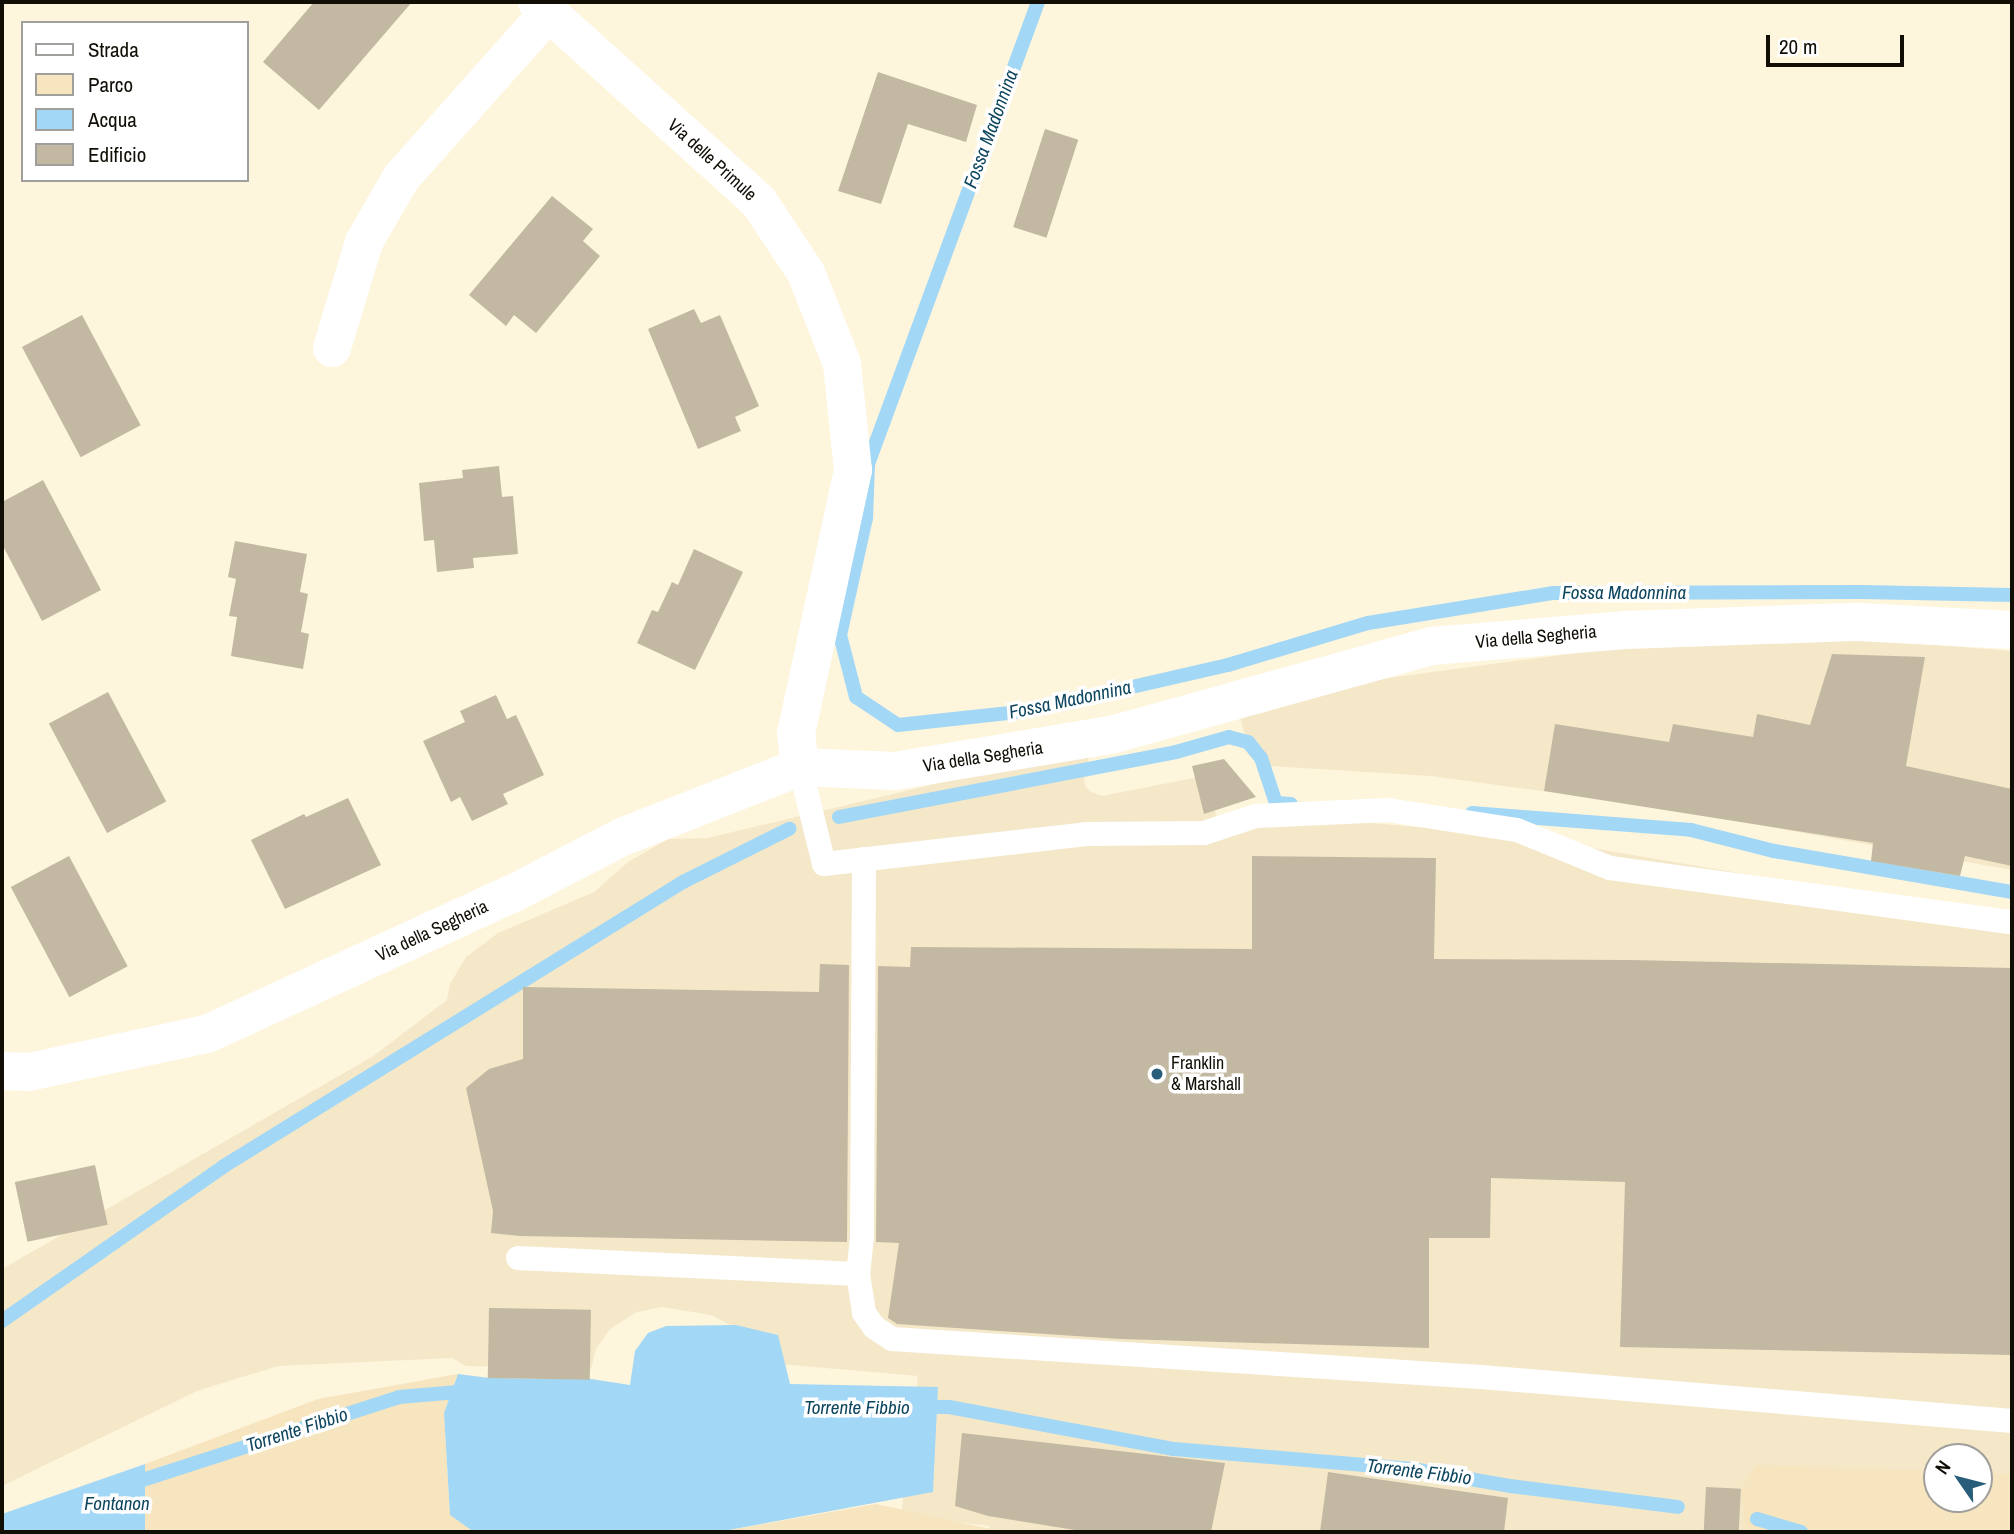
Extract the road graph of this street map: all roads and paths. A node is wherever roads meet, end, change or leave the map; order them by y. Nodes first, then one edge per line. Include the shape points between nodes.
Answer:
1 (543, 7) edge
2 (332, 348) dead end
3 (2012, 630) edge
4 (800, 767) junction
5 (864, 859) junction
6 (2009, 922) dead end
7 (2, 1071) edge
8 (517, 1258) dead end
9 (859, 1274) junction
10 (2012, 1421) edge

1 - 2 street via 401,178 364,242
1 - 4 street, Via delle Primule via 759,202 806,272 842,364 853,470 796,733
3 - 4 street, Via della Segheria via 1844,622 1624,629 1430,646 1111,736 895,771
4 - 5 lane via 824,864
4 - 7 street, Via della Segheria via 622,837 512,894 207,1034 29,1072
5 - 6 lane via 1086,834 1204,833 1256,816 1388,810 1517,830 1610,868
5 - 9 lane
8 - 9 lane
9 - 10 lane via 864,1313 892,1339 1481,1377

